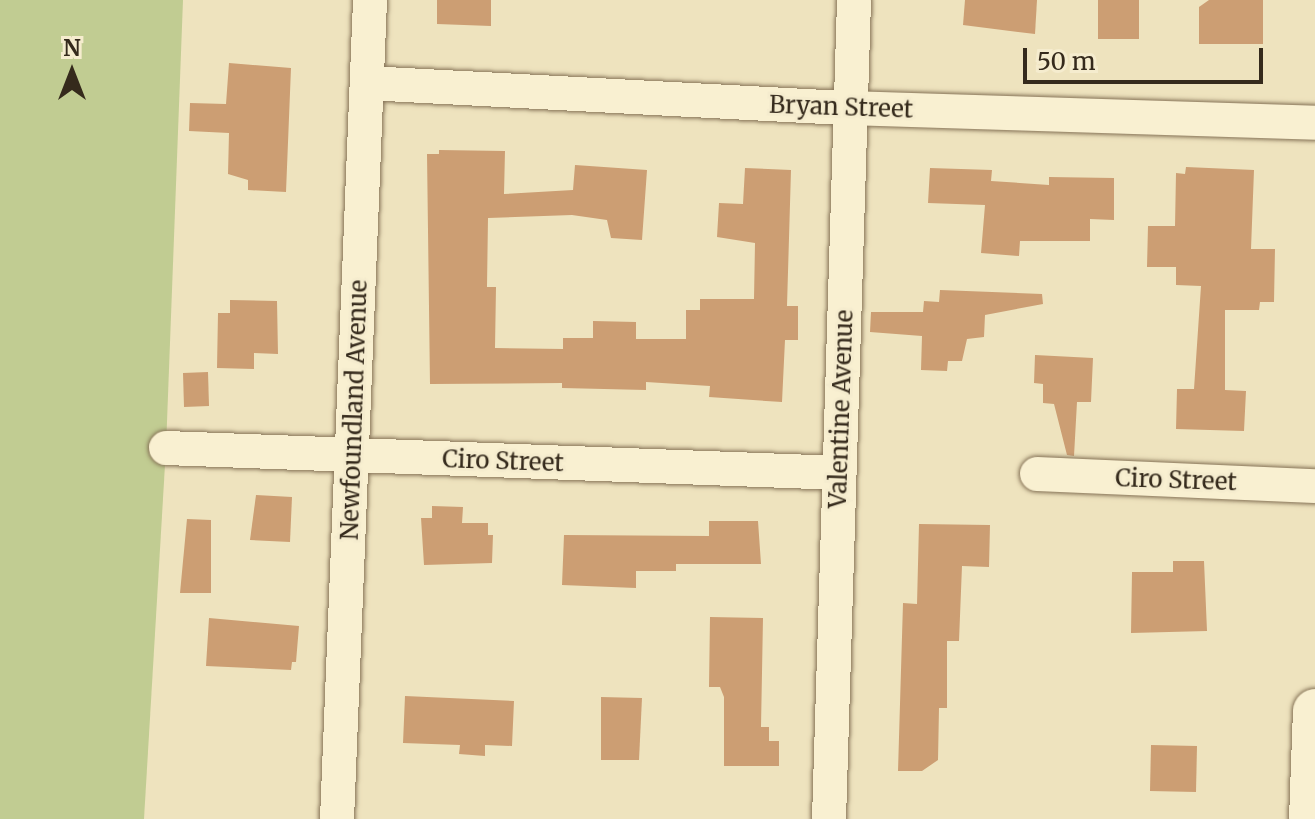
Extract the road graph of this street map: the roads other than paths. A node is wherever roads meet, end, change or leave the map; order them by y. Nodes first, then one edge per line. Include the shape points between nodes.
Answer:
1 (370, 0) edge
2 (854, 0) edge
3 (367, 83) junction
4 (849, 108) junction
5 (1315, 123) edge
6 (166, 448) dead end
7 (352, 456) junction
8 (840, 473) junction
9 (1037, 474) dead end
10 (1315, 486) edge
11 (1315, 711) edge
12 (337, 819) edge
13 (829, 819) edge
14 (1311, 819) edge

1 - 3 street, Newfoundland Avenue
2 - 4 street, Valentine Avenue
3 - 4 street, Bryan Street
3 - 7 street, Newfoundland Avenue
4 - 5 street, Bryan Street
4 - 8 street, Valentine Avenue
6 - 7 street, Ciro Street
7 - 8 street, Ciro Street
7 - 12 street, Newfoundland Avenue
8 - 13 street, Valentine Avenue
9 - 10 street, Ciro Street
11 - 14 street

